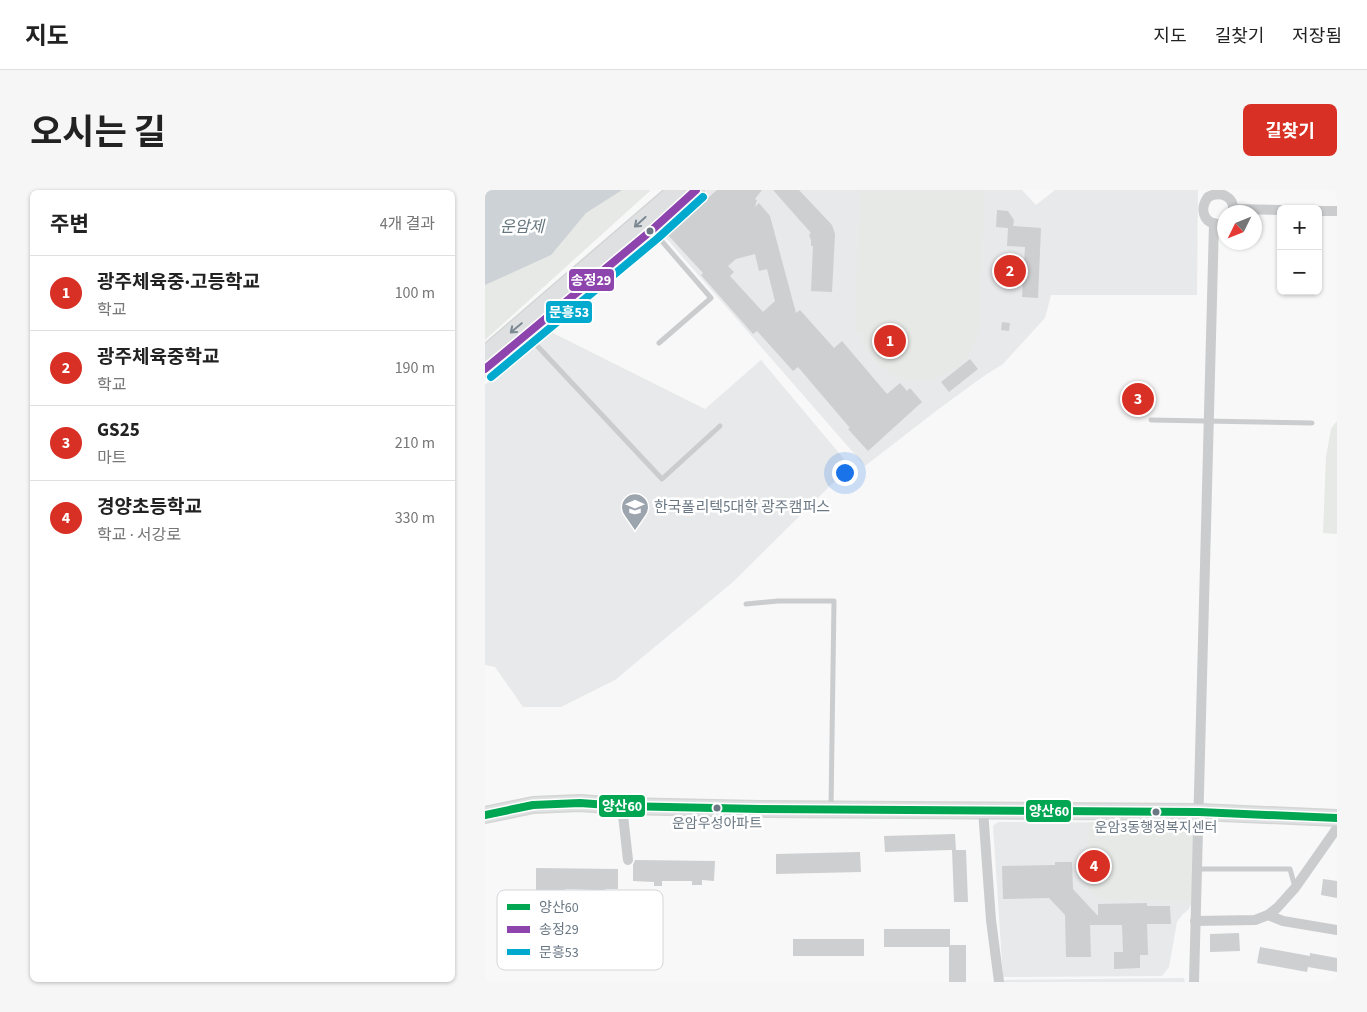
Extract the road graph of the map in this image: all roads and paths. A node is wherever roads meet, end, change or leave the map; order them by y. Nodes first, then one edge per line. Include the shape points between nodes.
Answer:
1 (677, 190) edge
2 (696, 190) edge
3 (1215, 192) edge
4 (1232, 205) edge
5 (1262, 210) edge
6 (1277, 210) edge
7 (1322, 211) edge
8 (1337, 211) edge
9 (1217, 222) edge
10 (652, 230) junction
11 (1218, 250) edge
12 (527, 335) junction
13 (659, 343) dead end
14 (485, 354) edge
15 (485, 369) edge
16 (1151, 420) dead end
17 (1208, 421) junction
18 (1312, 423) dead end
19 (720, 426) dead end
20 (746, 604) dead end
21 (623, 806) junction
22 (831, 809) junction
23 (983, 810) junction
24 (1199, 812) junction
25 (485, 815) edge
26 (1337, 818) edge
27 (1337, 828) edge
28 (628, 860) dead end
29 (1197, 869) junction
30 (1295, 888) junction
31 (1268, 915) junction
32 (1195, 921) junction
33 (1337, 930) edge
34 (999, 982) edge
35 (1194, 982) edge

1 -> 14 main road
2 - 10 main road
3 - 4 street via 1228,197
3 - 9 street via 1203,207 1205,217
5 - 6 street
7 - 8 street
10 - 12 main road
10 - 13 lane via 711,298
11 - 17 street
12 - 15 main road
12 - 19 lane via 662,479
16 - 17 lane
17 - 18 lane
17 - 24 street
20 - 22 lane via 834,601
21 - 22 main road
21 - 25 main road via 562,803 520,807
21 - 28 street
22 - 23 main road
23 - 24 main road
23 - 34 street
24 - 26 main road
24 - 29 street
27 - 30 street
29 - 30 lane via 1290,869
29 - 32 street
30 - 31 street
31 - 32 street via 1255,920
31 - 33 street via 1283,921
32 - 35 street

